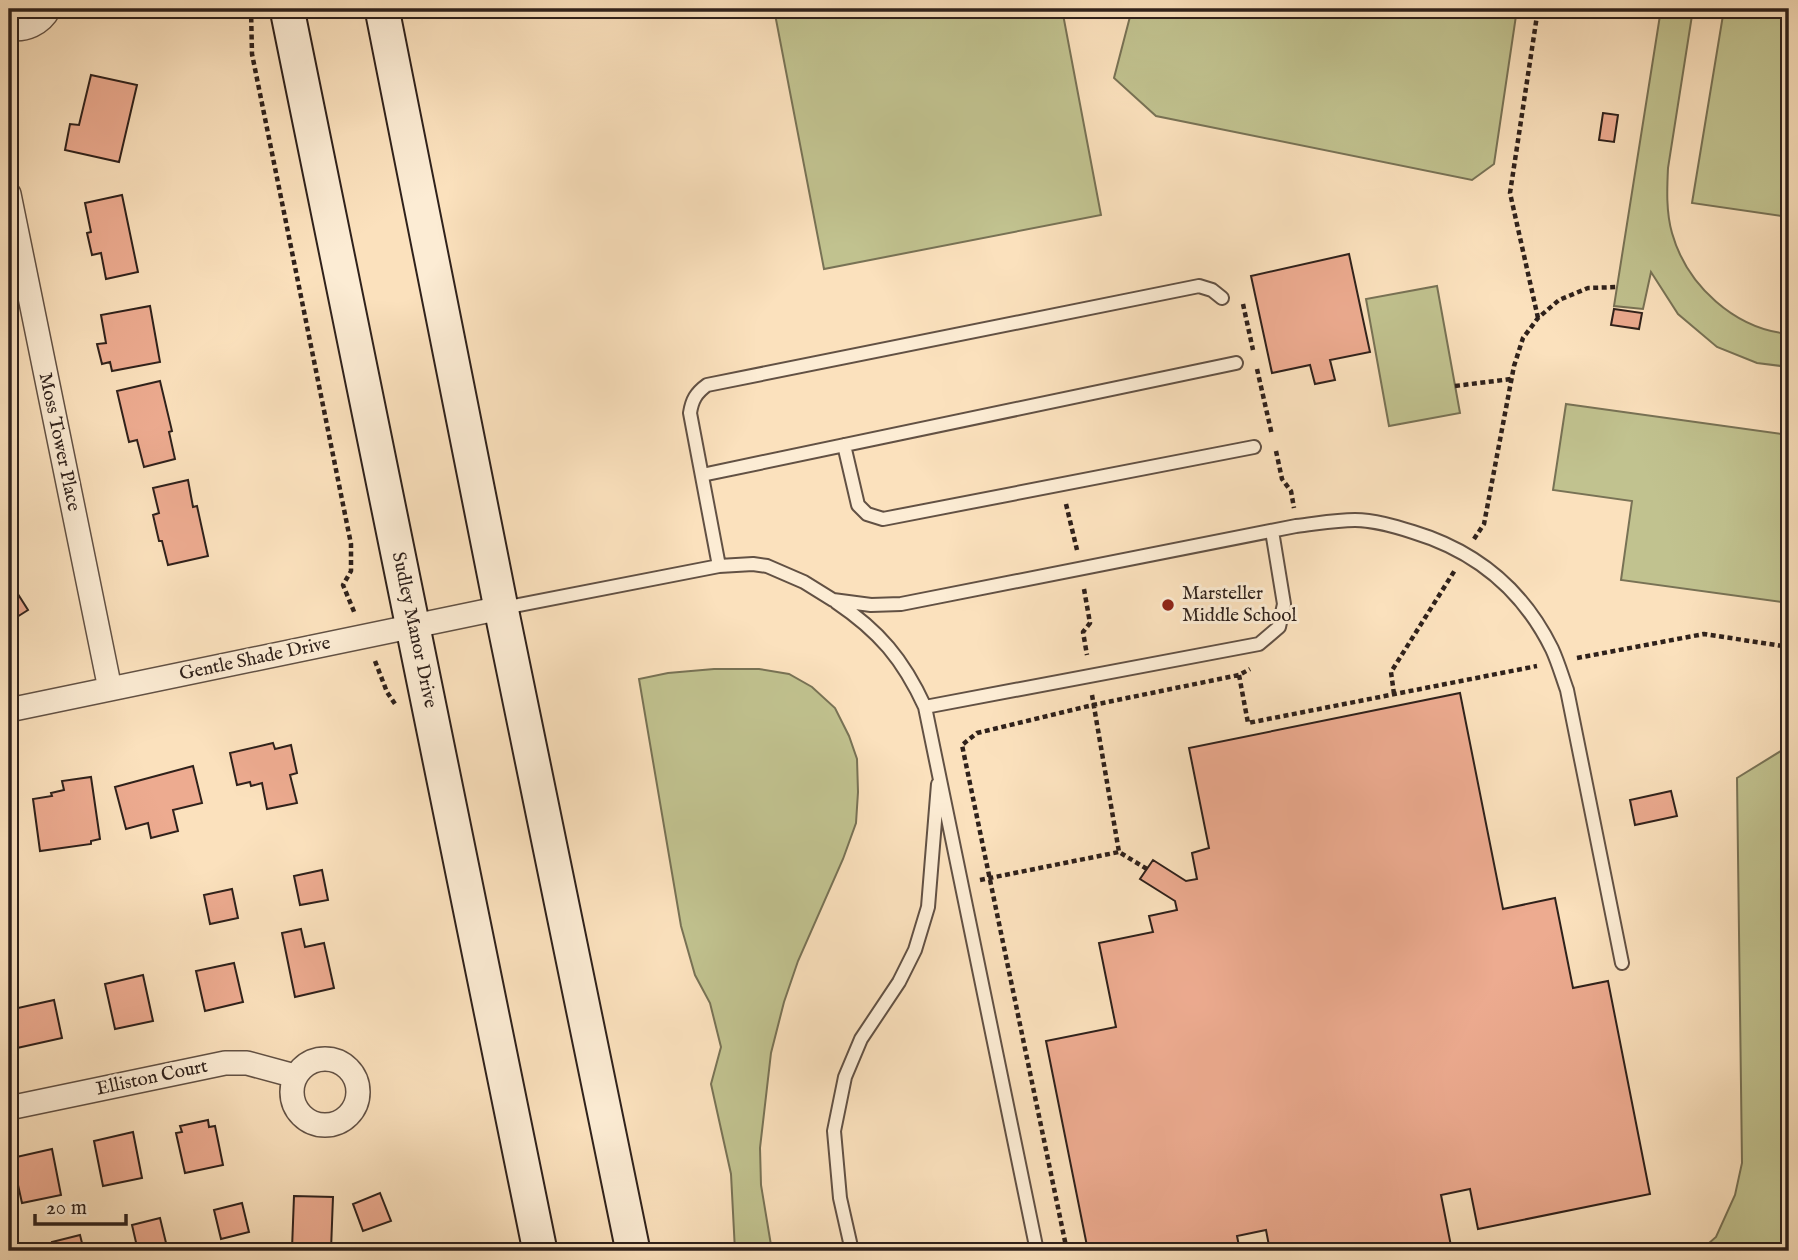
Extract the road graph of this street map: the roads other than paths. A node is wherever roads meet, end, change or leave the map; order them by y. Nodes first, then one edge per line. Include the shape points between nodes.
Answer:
1 (50, 9) edge
2 (287, 9) edge
3 (382, 9) edge
4 (9, 28) edge
5 (9, 194) edge
6 (1222, 298) dead end
7 (1236, 363) dead end
8 (844, 445) junction
9 (1254, 447) dead end
10 (702, 475) junction
11 (1272, 530) junction
12 (719, 566) junction
13 (833, 600) junction
14 (501, 608) junction
15 (413, 626) junction
16 (110, 689) junction
17 (925, 707) junction
18 (9, 710) edge
19 (939, 770) junction
20 (1622, 963) dead end
21 (295, 1076) dead end
22 (9, 1108) edge
23 (540, 1251) edge
24 (633, 1251) edge
25 (852, 1251) edge
26 (1037, 1251) edge

1 - 4 street via 34,25
2 - 15 main road, Sudley Manor Drive
3 - 14 main road
5 - 16 street, Moss Tower Place
6 - 10 lane via 1199,286 707,385 692,400 690,413
7 - 8 lane
8 - 9 lane via 858,505 883,519
8 - 10 lane
10 - 12 lane
11 - 13 lane via 901,604
11 - 17 lane via 1284,604 1279,627 1259,644
11 - 20 lane via 1356,520 1430,537 1503,580 1530,613 1552,650 1567,690
12 - 13 lane via 767,566
12 - 14 lane
13 - 17 lane via 896,655
14 - 15 street, Gentle Shade Drive
14 - 24 main road
15 - 16 street, Gentle Shade Drive
15 - 23 main road, Sudley Manor Drive
16 - 18 street, Gentle Shade Drive
17 - 19 lane
19 - 25 lane via 928,907 915,950 861,1039 845,1077 834,1131 840,1198
19 - 26 lane
21 - 22 street, Elliston Court via 247,1063 225,1063

